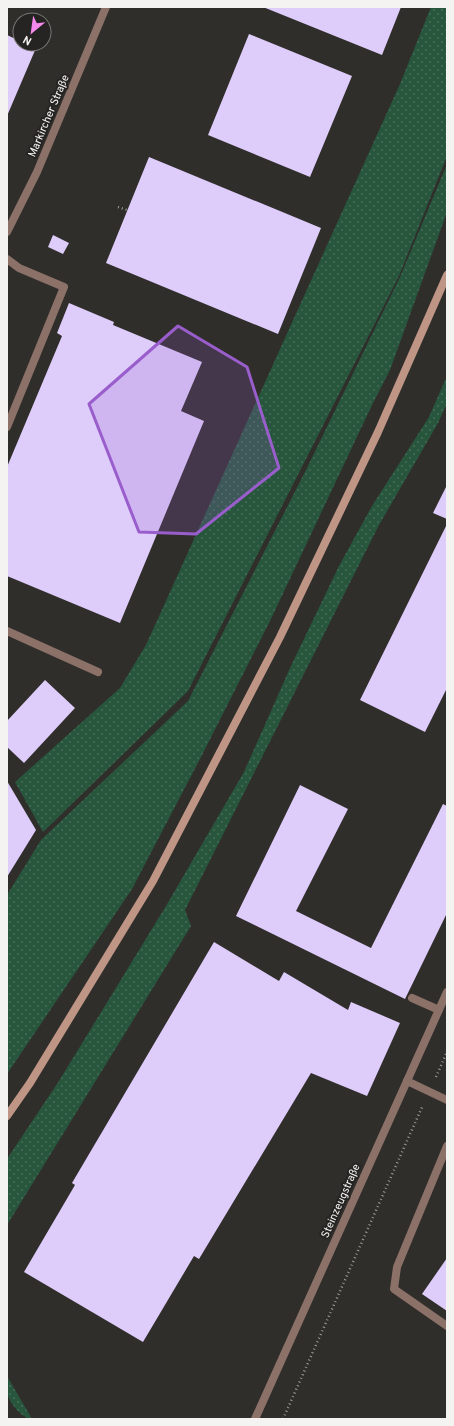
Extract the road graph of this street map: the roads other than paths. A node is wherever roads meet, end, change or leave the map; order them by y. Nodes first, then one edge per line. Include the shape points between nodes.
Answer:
1 (106, 7) edge
2 (7, 232) edge
3 (7, 259) edge
4 (447, 275) edge
5 (7, 427) edge
6 (7, 631) edge
7 (98, 672) dead end
8 (447, 992) edge
9 (412, 998) dead end
10 (439, 1010) junction
11 (407, 1080) junction
12 (447, 1100) edge
13 (7, 1116) edge
14 (447, 1146) edge
15 (447, 1326) edge
16 (255, 1419) edge

1 - 2 street, Markircher Straße via 37,172
3 - 5 street via 19,268 64,288
4 - 13 main road via 378,432 280,637 153,881 30,1083
6 - 7 street
8 - 10 street, Steinzeugstraße
9 - 10 street
10 - 11 street, Steinzeugstraße
11 - 12 street
11 - 16 street, Steinzeugstraße
14 - 15 street via 397,1267 394,1289

